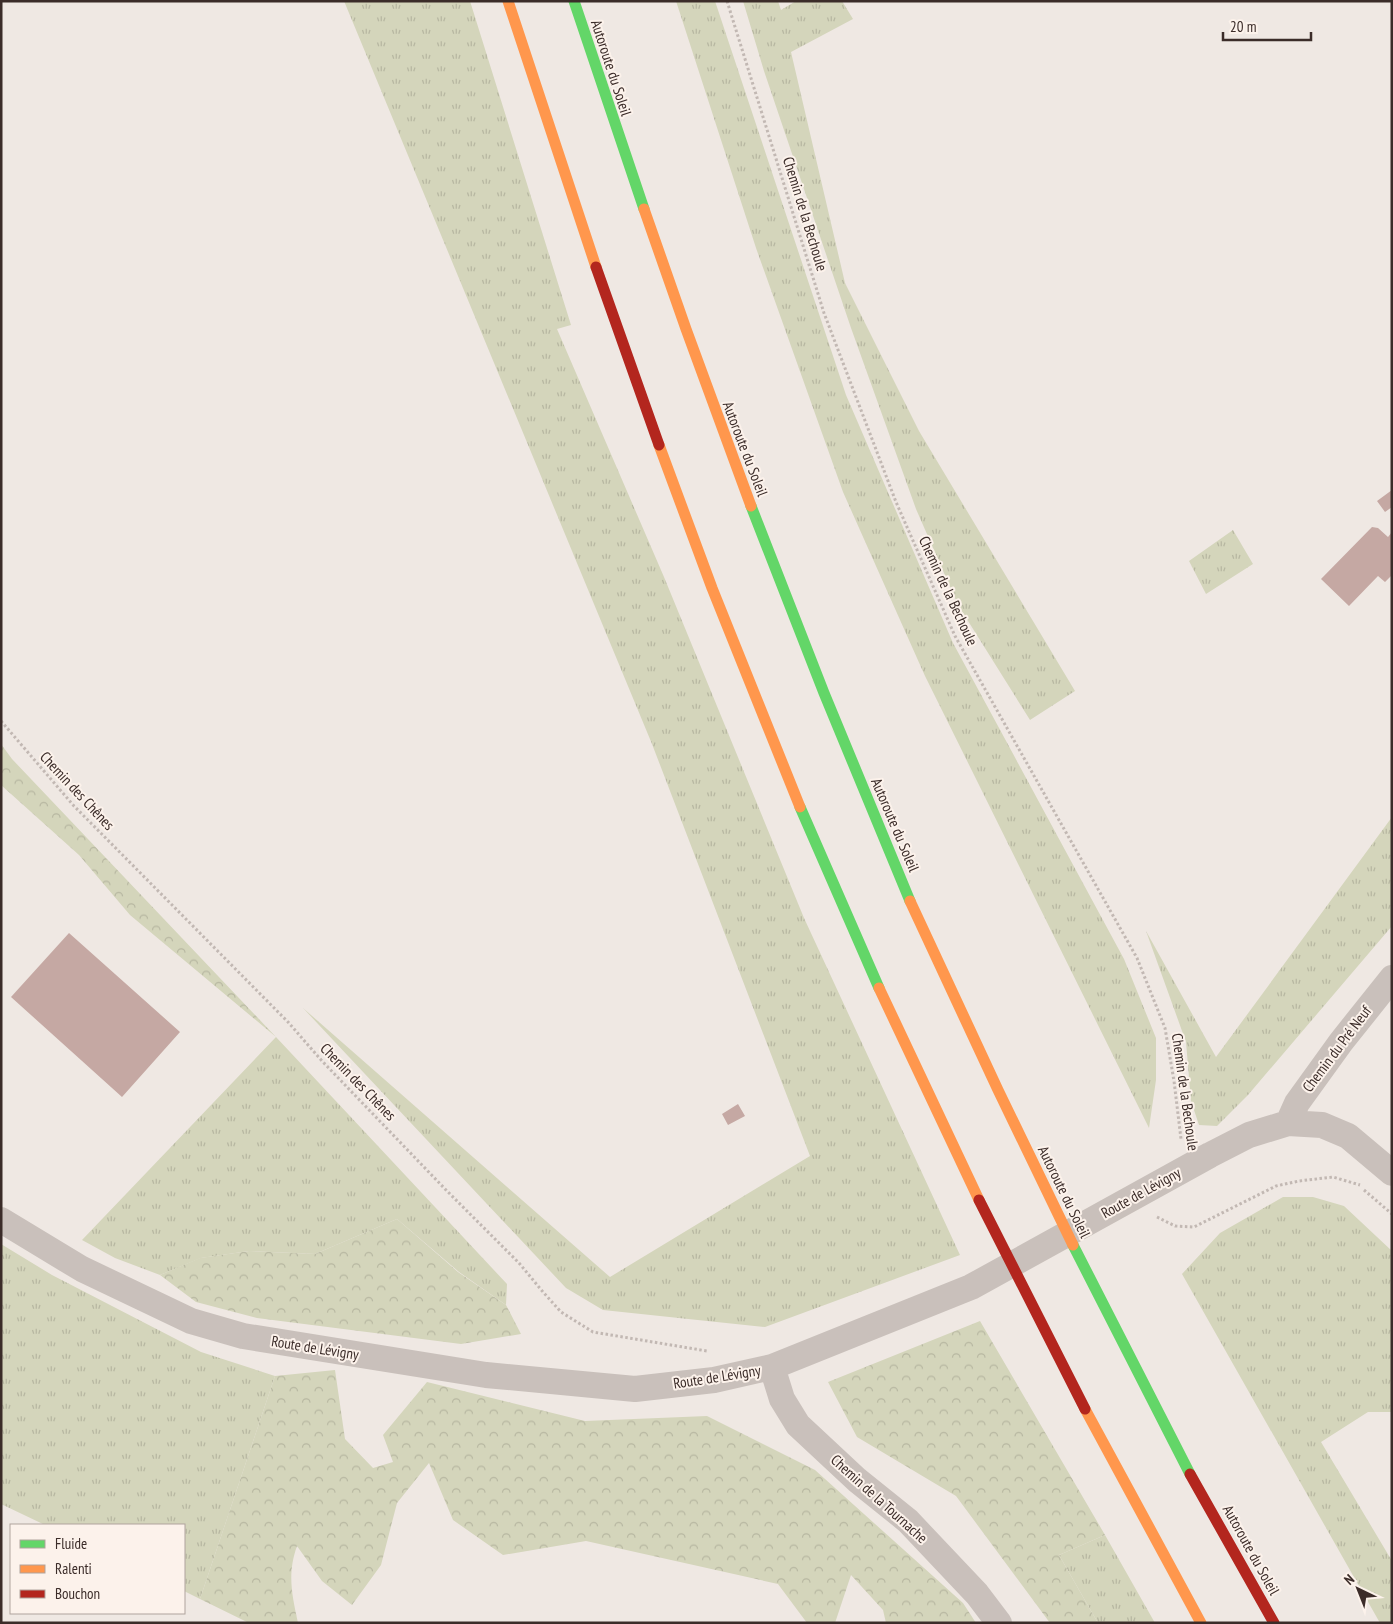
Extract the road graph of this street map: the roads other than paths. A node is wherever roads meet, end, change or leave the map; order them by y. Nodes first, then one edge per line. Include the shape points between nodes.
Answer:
1 (508, 1) edge
2 (574, 1) edge
3 (1392, 978) edge
4 (1288, 1123) junction
5 (1392, 1173) edge
6 (1, 1220) edge
7 (772, 1367) junction
8 (999, 1623) edge
9 (1201, 1623) edge
10 (1274, 1623) edge

1 - 9 highway via 632,374 713,590 796,797 884,1000 997,1238 1136,1509
2 - 10 highway, Autoroute du Soleil via 688,339 778,579 938,964 1081,1262 1185,1464
3 - 4 street, Chemin du Pré Neuf via 1297,1103
4 - 5 street, Route de Lévigny via 1322,1125 1348,1136
4 - 7 street, Route de Lévigny via 1249,1135 970,1287
6 - 7 street, Route de Lévigny via 82,1270 191,1322 243,1336 486,1374 635,1389 714,1380
7 - 8 street, Chemin de la Tournache via 782,1400 798,1425 908,1521 977,1594

